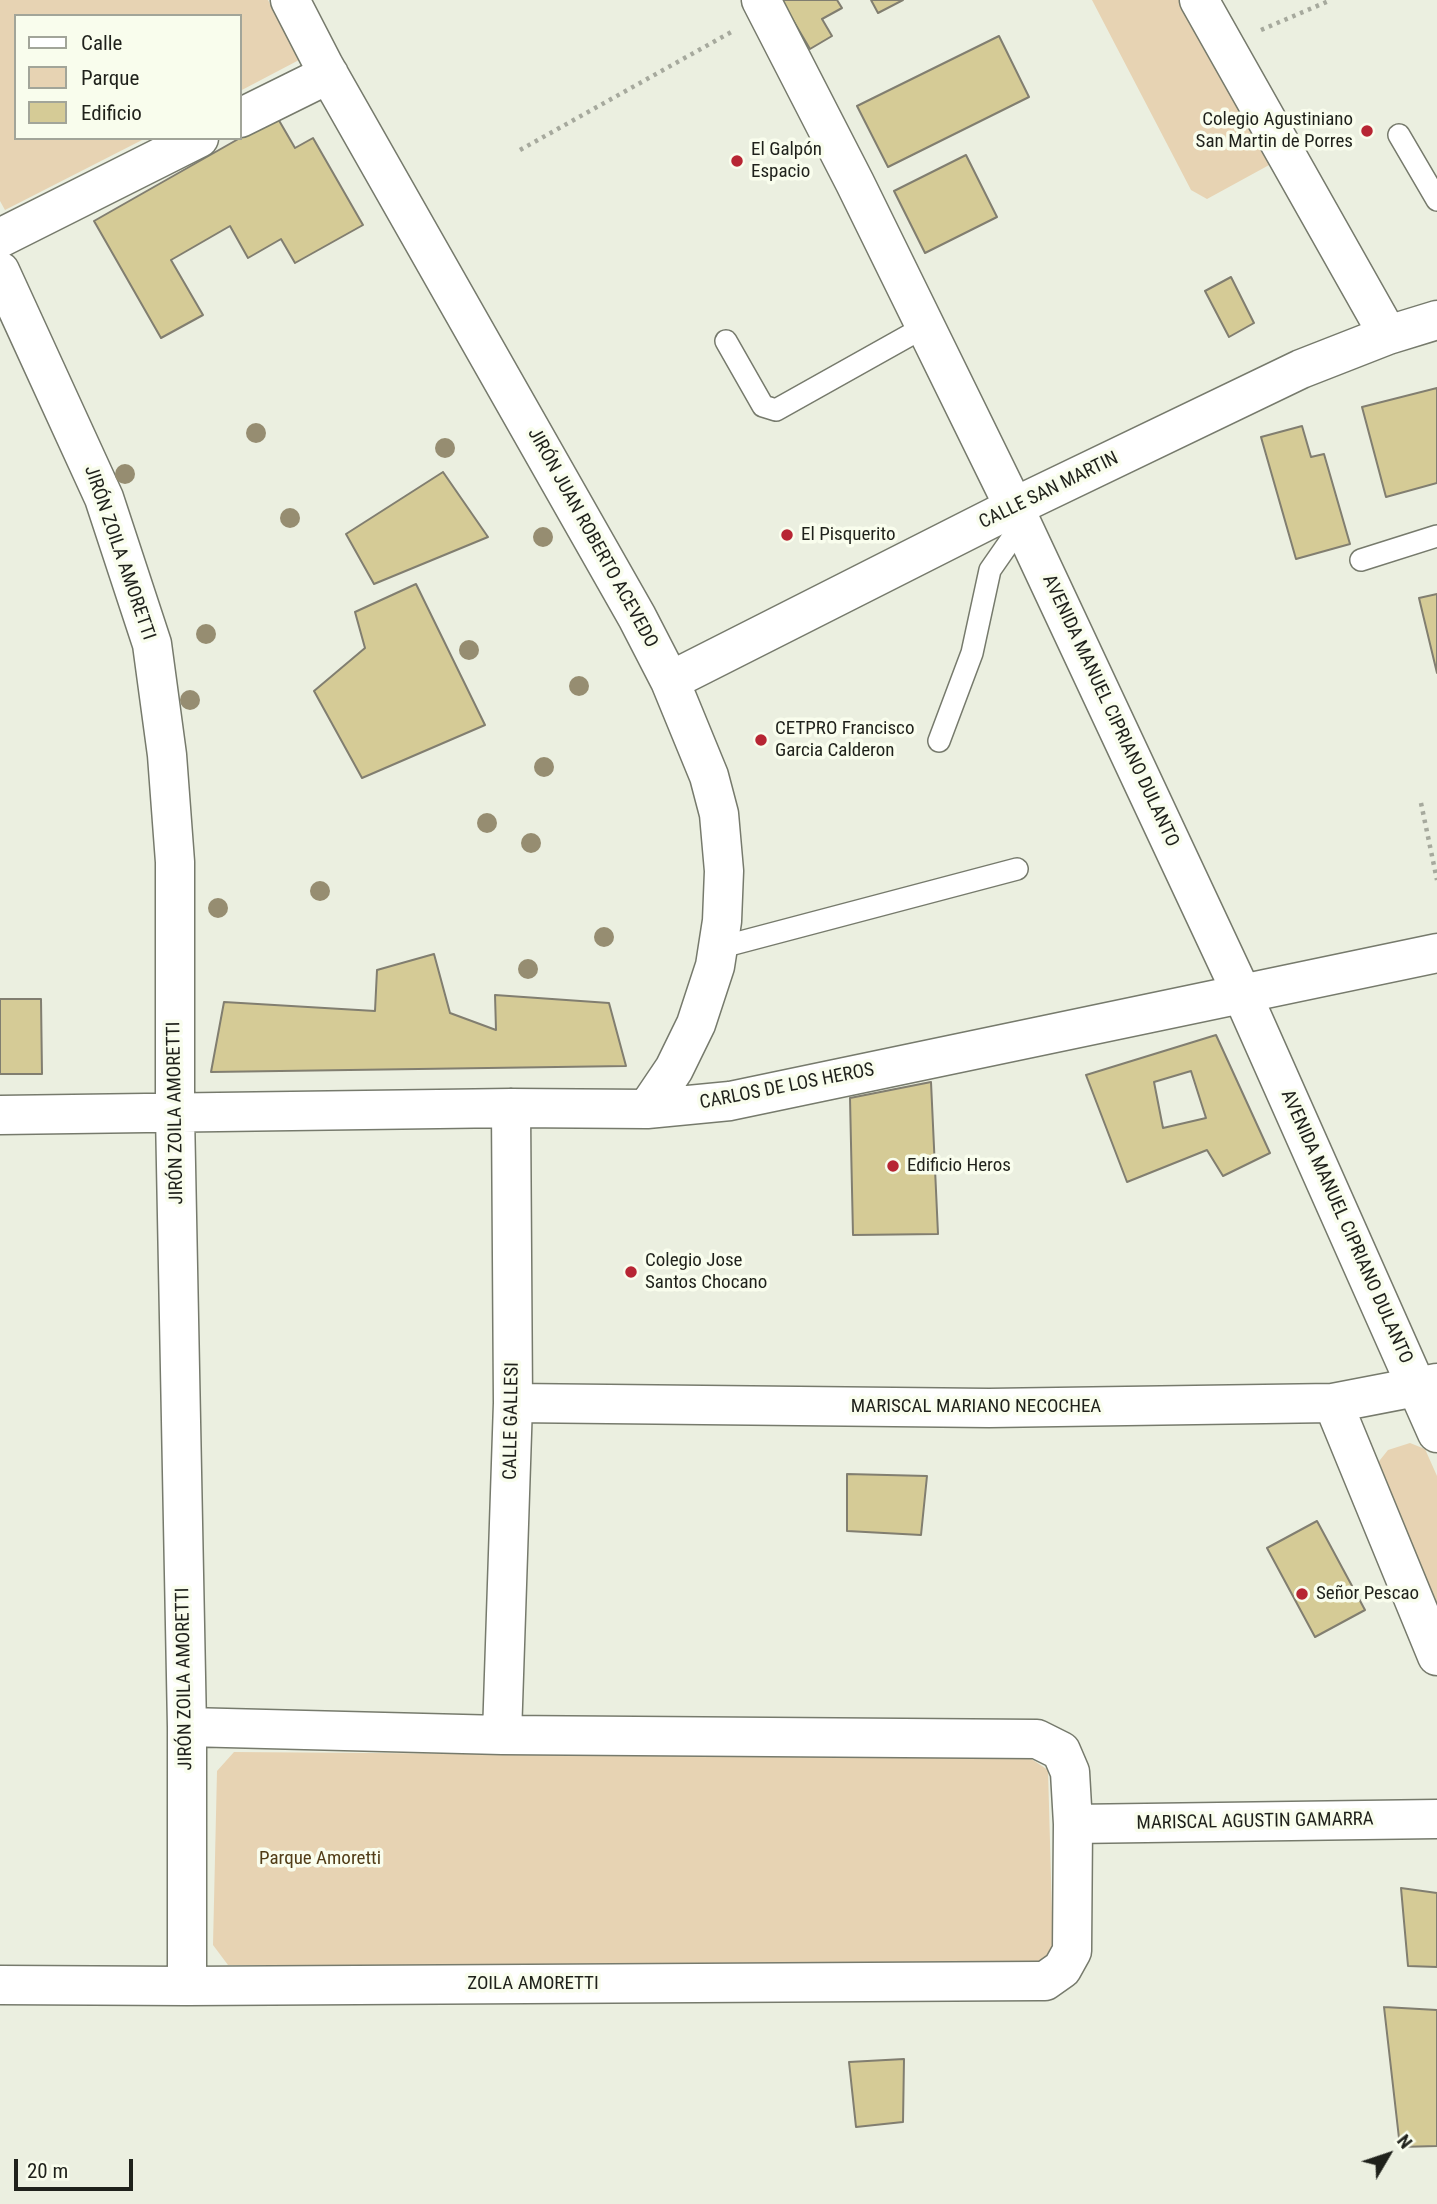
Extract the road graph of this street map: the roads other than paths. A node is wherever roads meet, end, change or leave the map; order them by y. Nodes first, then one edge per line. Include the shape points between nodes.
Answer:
1 (290, 0) edge
2 (1199, 0) edge
3 (764, 6) edge
4 (329, 74) junction
5 (242, 117) edge
6 (1399, 135) dead end
7 (195, 140) edge
8 (1437, 200) edge
9 (0, 238) edge
10 (0, 271) edge
11 (1437, 320) edge
12 (926, 326) junction
13 (1388, 335) junction
14 (726, 341) dead end
15 (1018, 515) junction
16 (1437, 536) edge
17 (1361, 560) dead end
18 (670, 681) junction
19 (939, 741) dead end
20 (1017, 869) dead end
21 (718, 948) junction
22 (1437, 953) edge
23 (1242, 994) junction
24 (511, 1108) junction
25 (648, 1109) junction
26 (175, 1114) junction
27 (0, 1115) edge
28 (1427, 1386) edge
29 (513, 1403) junction
30 (1334, 1403) junction
31 (1437, 1433) edge
32 (1437, 1656) edge
33 (187, 1727) junction
34 (502, 1735) junction
35 (1437, 1819) edge
36 (1073, 1824) junction
37 (0, 1985) edge
38 (187, 1986) junction

1 - 4 street, JIRÓN JUAN ROBERTO ACEVEDO
2 - 13 street
3 - 12 street, AVENIDA MANUEL CIPRIANO DULANTO
4 - 5 street
4 - 18 street, JIRÓN JUAN ROBERTO ACEVEDO
6 - 8 lane
7 - 9 street
10 - 26 street, JIRÓN ZOILA AMORETTI via 104,498 152,644 175,862
11 - 13 street, CALLE SAN MARTIN
12 - 14 lane via 776,410 763,406
12 - 15 street, AVENIDA MANUEL CIPRIANO DULANTO
13 - 15 street, CALLE SAN MARTIN via 1301,369
15 - 18 street, CALLE SAN MARTIN
15 - 19 lane via 990,570 972,653
15 - 23 street, AVENIDA MANUEL CIPRIANO DULANTO
16 - 17 lane
18 - 21 street, JIRÓN JUAN ROBERTO ACEVEDO via 709,776 719,814 724,871
20 - 21 lane
21 - 25 street, JIRÓN JUAN ROBERTO ACEVEDO via 696,1024
22 - 23 street, CARLOS DE LOS HEROS
23 - 25 street, CARLOS DE LOS HEROS via 730,1101
23 - 28 street, AVENIDA MANUEL CIPRIANO DULANTO
24 - 25 street, CARLOS DE LOS HEROS
24 - 26 street, CARLOS DE LOS HEROS
24 - 29 street, CALLE GALLESI
26 - 27 street, CARLOS DE LOS HEROS
26 - 33 street, JIRÓN ZOILA AMORETTI
28 - 30 street, MARISCAL MARIANO NECOCHEA
28 - 31 street, AVENIDA MANUEL CIPRIANO DULANTO
29 - 30 street, MARISCAL MARIANO NECOCHEA via 989,1408
29 - 34 street, CALLE GALLESI
30 - 32 street
33 - 34 street
33 - 38 street, JIRÓN ZOILA AMORETTI
34 - 36 street via 1037,1739 1061,1751 1070,1772
35 - 36 street, MARISCAL AGUSTIN GAMARRA
36 - 38 street, ZOILA AMORETTI via 1072,1951 1062,1969 1045,1981
37 - 38 street, ZOILA AMORETTI

